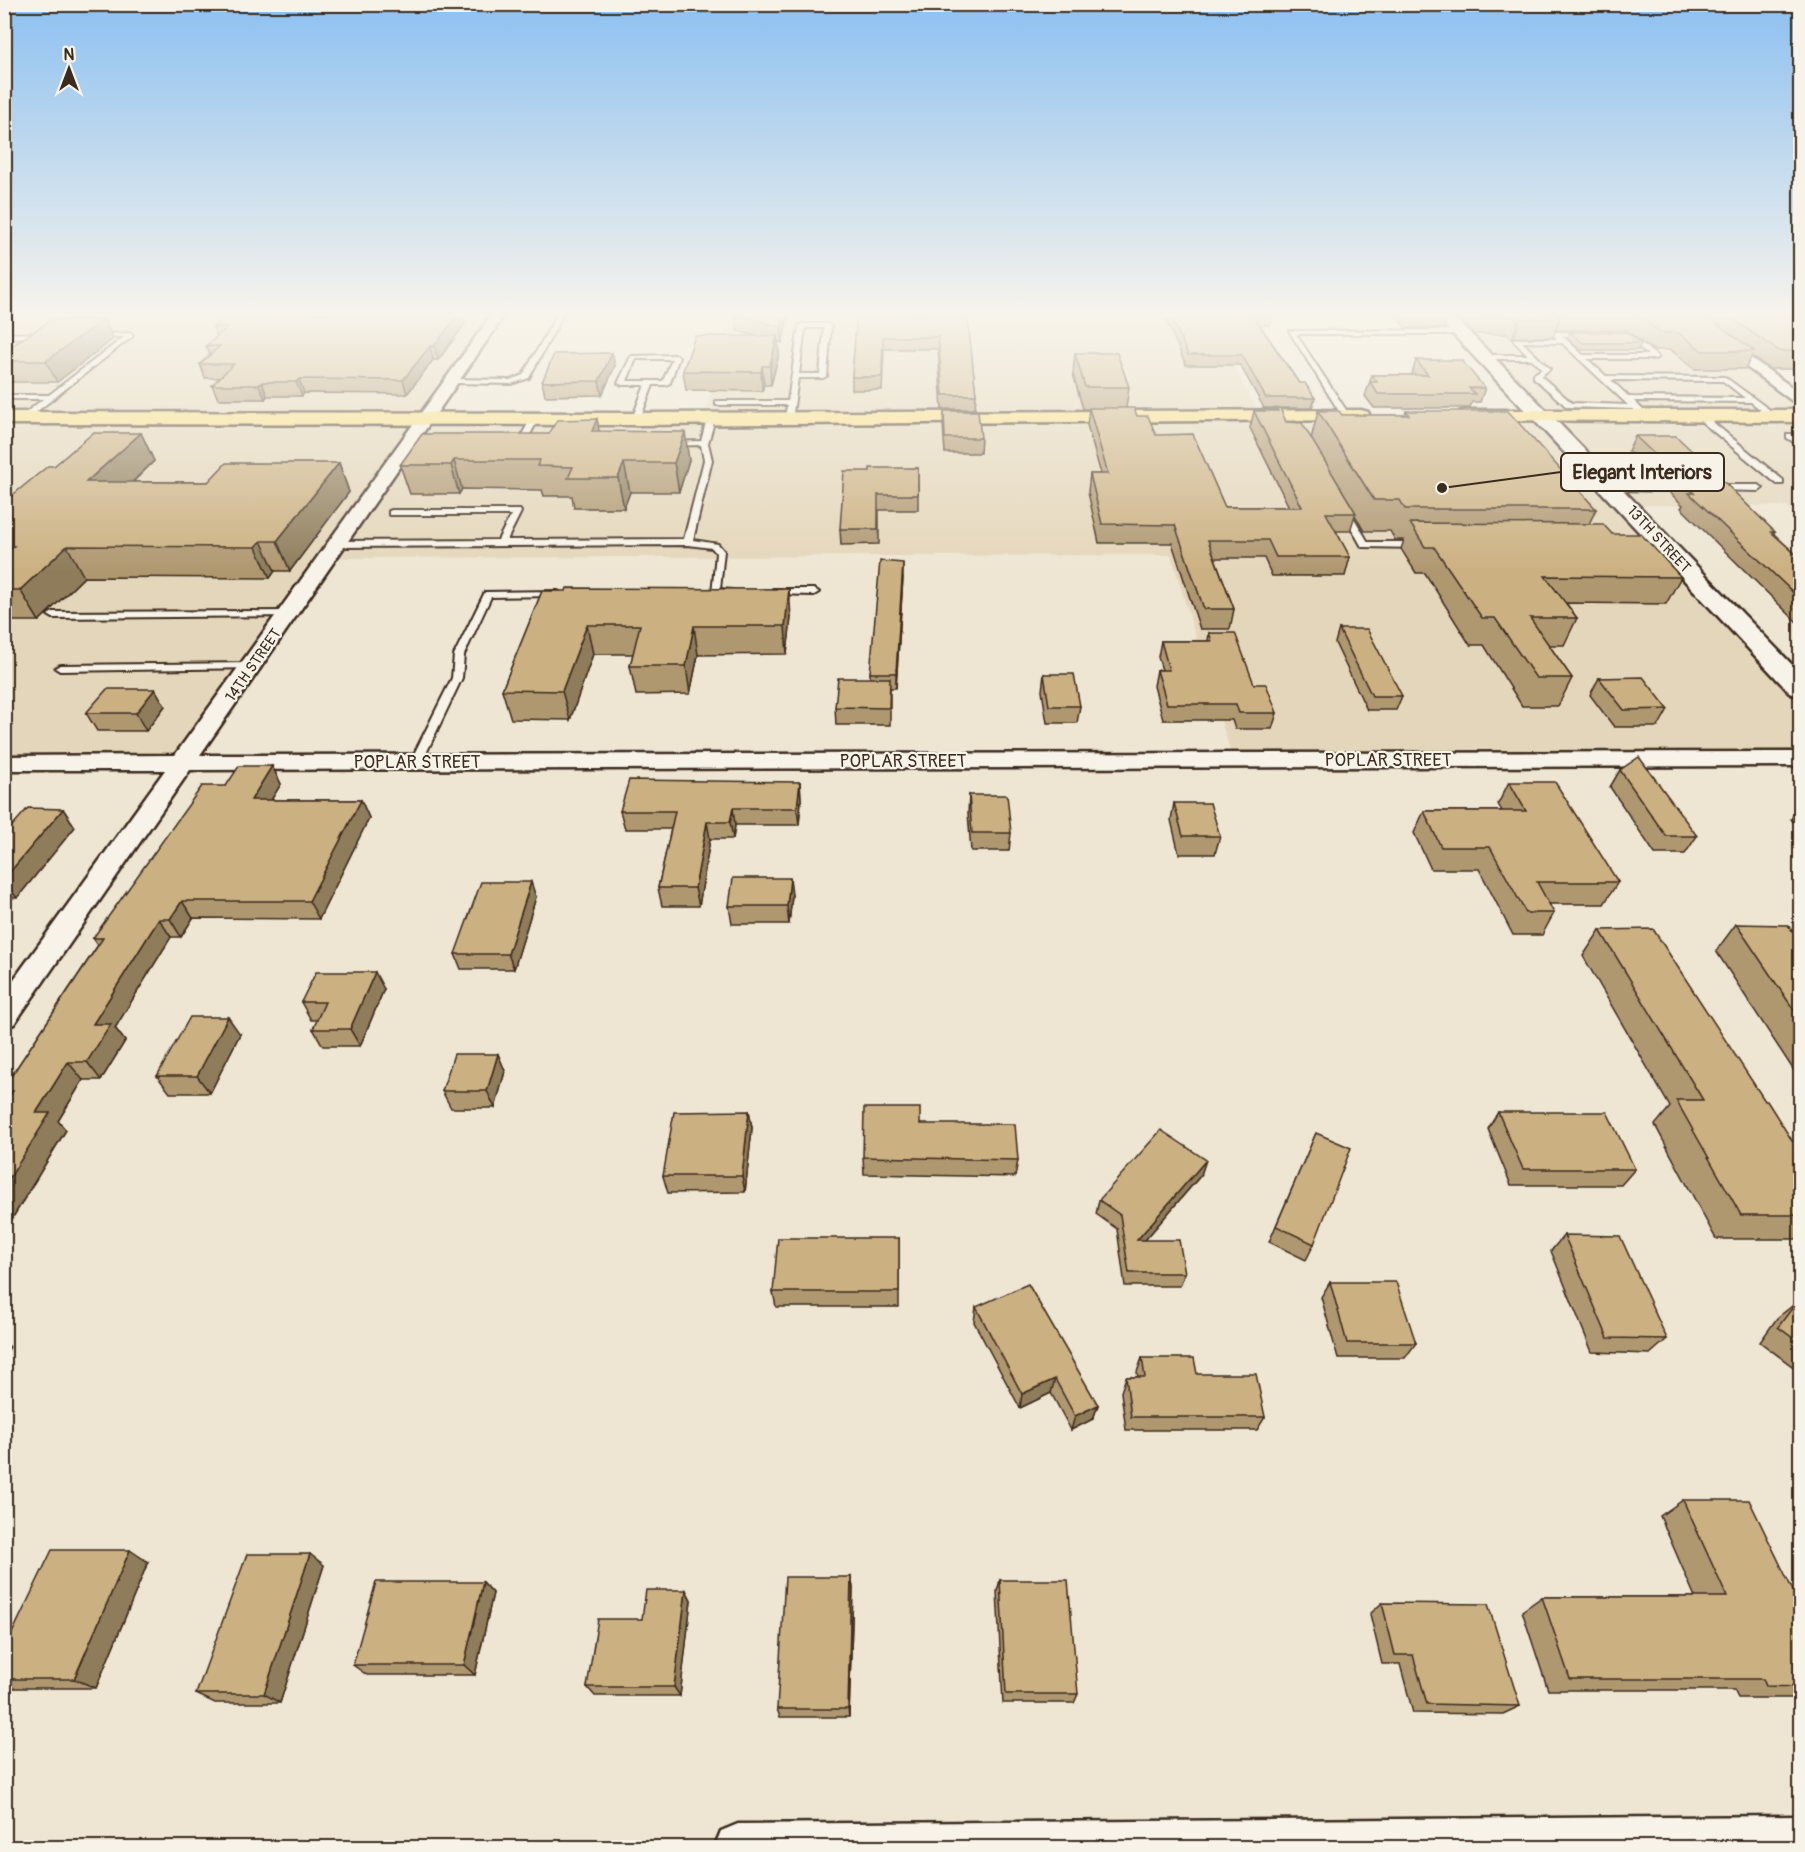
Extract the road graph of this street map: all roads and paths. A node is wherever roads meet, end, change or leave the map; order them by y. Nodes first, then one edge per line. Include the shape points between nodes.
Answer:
1 (47, 399) edge
2 (439, 399) edge
3 (644, 399) edge
4 (792, 399) edge
5 (1335, 399) edge
6 (1525, 399) edge
7 (1564, 399) edge
8 (1626, 399) edge
9 (1680, 399) edge
10 (1752, 400) joint
11 (790, 410) junction
12 (715, 411) junction
13 (1640, 411) junction
14 (1346, 416) junction
15 (1381, 416) edge
16 (1451, 416) edge
17 (1541, 416) junction
18 (1700, 416) junction
19 (1774, 416) junction
20 (1800, 416) edge
21 (426, 417) junction
22 (14, 418) edge
23 (535, 418) junction
24 (636, 419) junction
25 (1790, 436) dead end
26 (509, 444) edge
27 (521, 444) junction
28 (532, 444) edge
29 (658, 444) edge
30 (704, 444) junction
31 (1800, 444) edge
32 (1780, 482) dead end
33 (1610, 488) junction
34 (1759, 488) dead end
35 (1336, 495) edge
36 (392, 513) dead end
37 (688, 542) junction
38 (501, 543) junction
39 (338, 544) junction
40 (1436, 545) edge
41 (703, 592) edge
42 (715, 592) junction
43 (737, 592) edge
44 (759, 592) edge
45 (814, 592) dead end
46 (572, 594) edge
47 (290, 614) junction
48 (53, 615) dead end
49 (253, 666) junction
50 (60, 668) dead end
51 (1800, 688) edge
52 (1800, 759) edge
53 (416, 762) junction
54 (4, 763) edge
55 (183, 763) junction
56 (4, 1016) edge
57 (1800, 1840) edge
58 (738, 1848) edge

1 - 22 lane
2 - 21 street, 14TH STREET
3 - 24 lane
4 - 11 lane
5 - 14 lane
6 - 17 main road, 13TH STREET
7 - 13 lane via 1570,405
8 - 13 lane
9 - 10 lane
10 - 19 lane
11 - 12 highway
11 - 14 highway via 1279,420
12 - 24 highway
12 - 30 lane
13 - 17 highway
13 - 18 highway
14 - 15 highway
16 - 17 highway
17 - 33 main road, 13TH STREET
18 - 19 highway
18 - 32 lane
19 - 20 highway
21 - 22 highway
21 - 23 highway
21 - 39 street, 14TH STREET
23 - 24 highway
23 - 27 lane
25 - 31 lane
26 - 27 lane
27 - 28 lane
29 - 30 lane
30 - 37 lane via 708,460
33 - 34 lane
33 - 51 main road, 13TH STREET
35 - 40 lane via 1365,545
36 - 38 lane via 517,512
37 - 38 lane
37 - 42 lane via 714,546 721,553
38 - 39 lane
39 - 47 street, 14TH STREET
41 - 42 lane
42 - 43 lane
44 - 45 lane
46 - 53 lane via 488,594 459,655 457,678
47 - 48 lane
47 - 49 street, 14TH STREET
49 - 50 lane
49 - 55 street, 14TH STREET
52 - 53 street, POPLAR STREET
53 - 55 street, POPLAR STREET
54 - 55 street, POPLAR STREET
55 - 56 street, 14TH STREET
57 - 58 street

